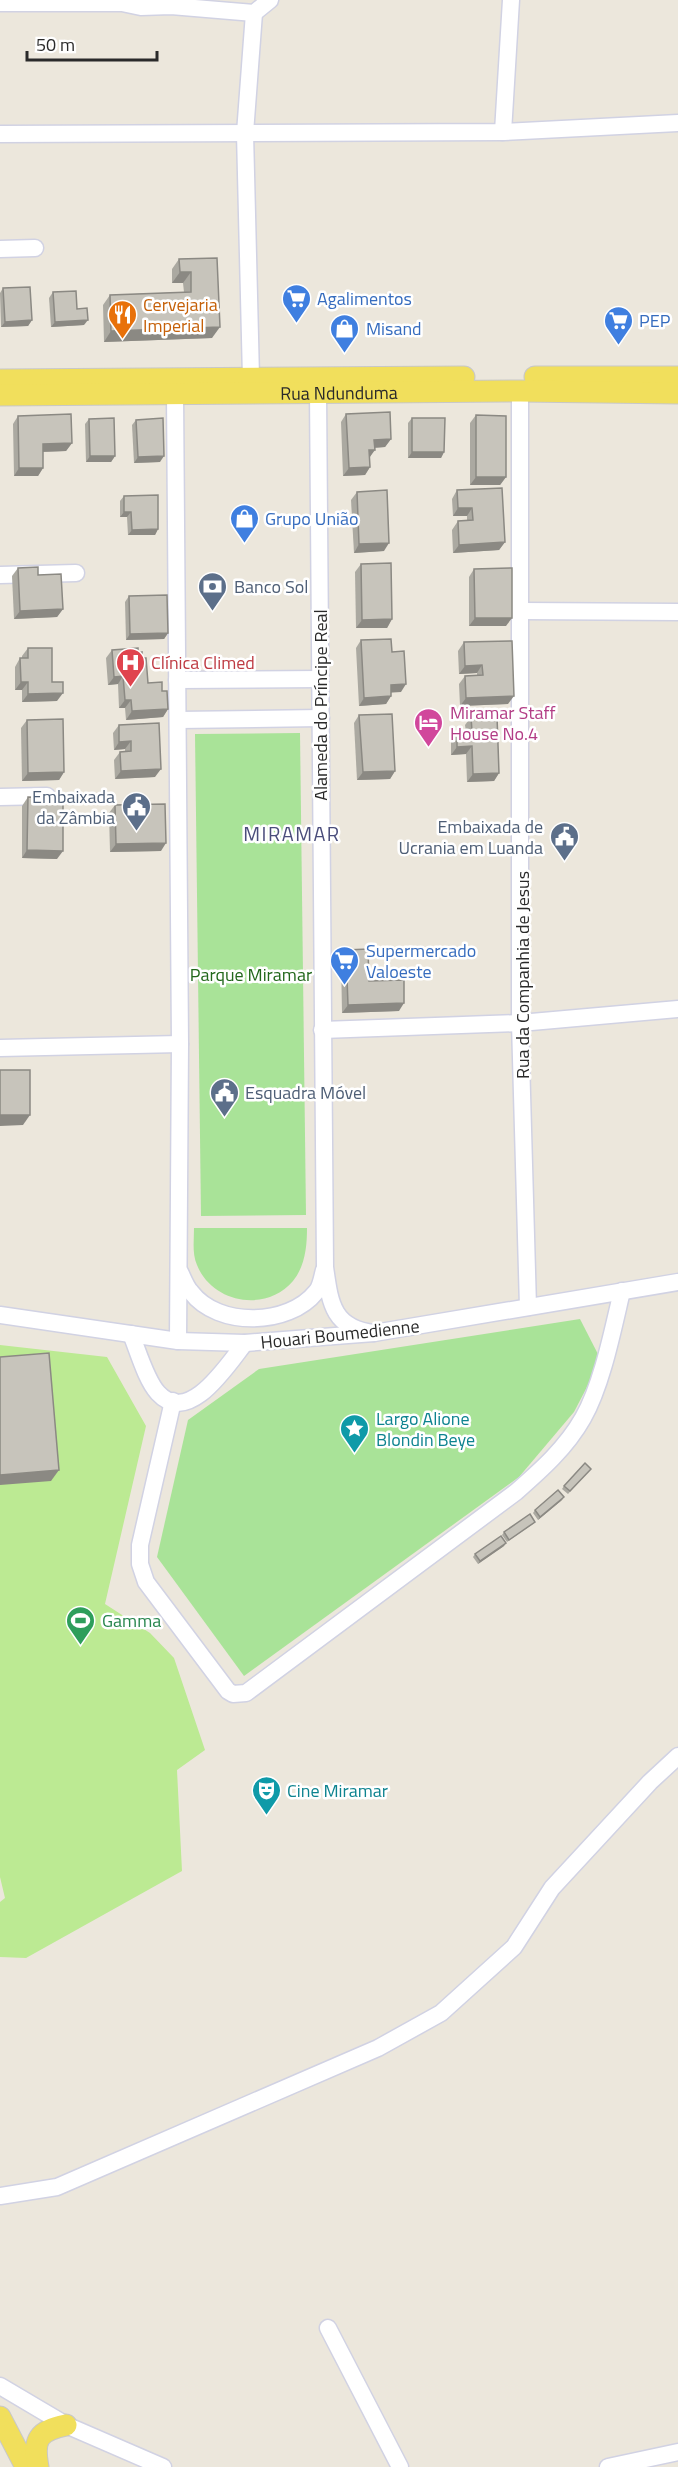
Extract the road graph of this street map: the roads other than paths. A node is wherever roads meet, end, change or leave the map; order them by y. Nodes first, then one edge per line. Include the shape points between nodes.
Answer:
1 (270, 0) edge
2 (502, 0) edge
3 (511, 0) edge
4 (120, 2) edge
5 (0, 3) edge
6 (254, 13) junction
7 (678, 123) edge
8 (503, 132) junction
9 (244, 133) junction
10 (0, 134) edge
11 (35, 248) dead end
12 (0, 249) edge
13 (678, 377) edge
14 (200, 378) junction
15 (251, 378) junction
16 (288, 378) junction
17 (0, 380) edge
18 (520, 391) junction
19 (318, 392) junction
20 (678, 393) edge
21 (175, 394) junction
22 (0, 395) edge
23 (76, 573) dead end
24 (0, 575) edge
25 (522, 611) junction
26 (678, 612) edge
27 (320, 679) junction
28 (177, 680) junction
29 (321, 718) junction
30 (178, 720) junction
31 (47, 796) edge
32 (0, 797) edge
33 (678, 1009) edge
34 (520, 1023) junction
35 (322, 1030) junction
36 (180, 1044) junction
37 (0, 1048) edge
38 (325, 1267) junction
39 (178, 1268) junction
40 (678, 1282) edge
41 (622, 1291) junction
42 (528, 1307) junction
43 (0, 1315) edge
44 (374, 1333) junction
45 (131, 1334) junction
46 (178, 1341) junction
47 (245, 1343) junction
48 (173, 1401) junction
49 (678, 1756) edge
50 (0, 2196) edge
51 (328, 2328) dead end
52 (0, 2386) edge
53 (0, 2417) edge
54 (66, 2425) junction
55 (678, 2452) edge
56 (26, 2467) edge
57 (38, 2467) edge
58 (163, 2467) edge
59 (400, 2467) edge
60 (608, 2467) edge

1 - 6 street
2 - 3 street
3 - 8 street
4 - 5 street
4 - 6 street via 141,7
6 - 9 street
7 - 8 street
8 - 9 street
9 - 10 street
9 - 15 street
11 - 12 street
13 - 16 main road, Rua Ndunduma
14 - 15 main road, Rua Ndunduma
14 - 17 main road, Rua Ndunduma
14 - 21 street
15 - 16 main road, Rua Ndunduma
16 - 19 street
18 - 19 main road, Rua Ndunduma
18 - 20 main road, Rua Ndunduma
18 - 25 street, Rua da Companhia de Jesus
19 - 21 main road, Rua Ndunduma
19 - 27 street, Alameda do Príncipe Real
21 - 22 main road, Rua Ndunduma
21 - 28 street, Alameda do Príncipe Real
23 - 24 street
25 - 26 street
25 - 34 street, Rua da Companhia de Jesus
27 - 28 street
27 - 29 street, Alameda do Príncipe Real
28 - 30 street, Alameda do Príncipe Real
29 - 30 street
29 - 35 street, Alameda do Príncipe Real
30 - 36 street, Alameda do Príncipe Real
31 - 32 street
33 - 34 street
34 - 35 street
34 - 42 street, Rua da Companhia de Jesus
35 - 38 street, Alameda do Príncipe Real
36 - 37 street
36 - 39 street, Alameda do Príncipe Real
38 - 39 street, Alameda do Príncipe Real via 318,1291 300,1307 258,1318 234,1317 210,1308 191,1293
38 - 44 street, Alameda do Príncipe Real via 331,1305 345,1323
39 - 46 street, Alameda do Príncipe Real
40 - 41 street, Houari Boumedienne
41 - 42 street, Houari Boumedienne
41 - 48 street via 608,1348 584,1416 546,1466 246,1693 233,1694 228,1690 146,1582 140,1564 140,1545
42 - 44 street, Houari Boumedienne
43 - 45 street, Houari Boumedienne
44 - 47 street, Houari Boumedienne
45 - 46 street, Houari Boumedienne
45 - 48 street via 158,1394
46 - 47 street, Houari Boumedienne
47 - 48 street via 204,1392 188,1402
49 - 50 street via 552,1888 514,1947 441,2013 378,2048 57,2187
51 - 59 street
52 - 54 street
53 - 56 main road
54 - 57 main road via 40,2436 36,2444
54 - 58 street
55 - 60 street

